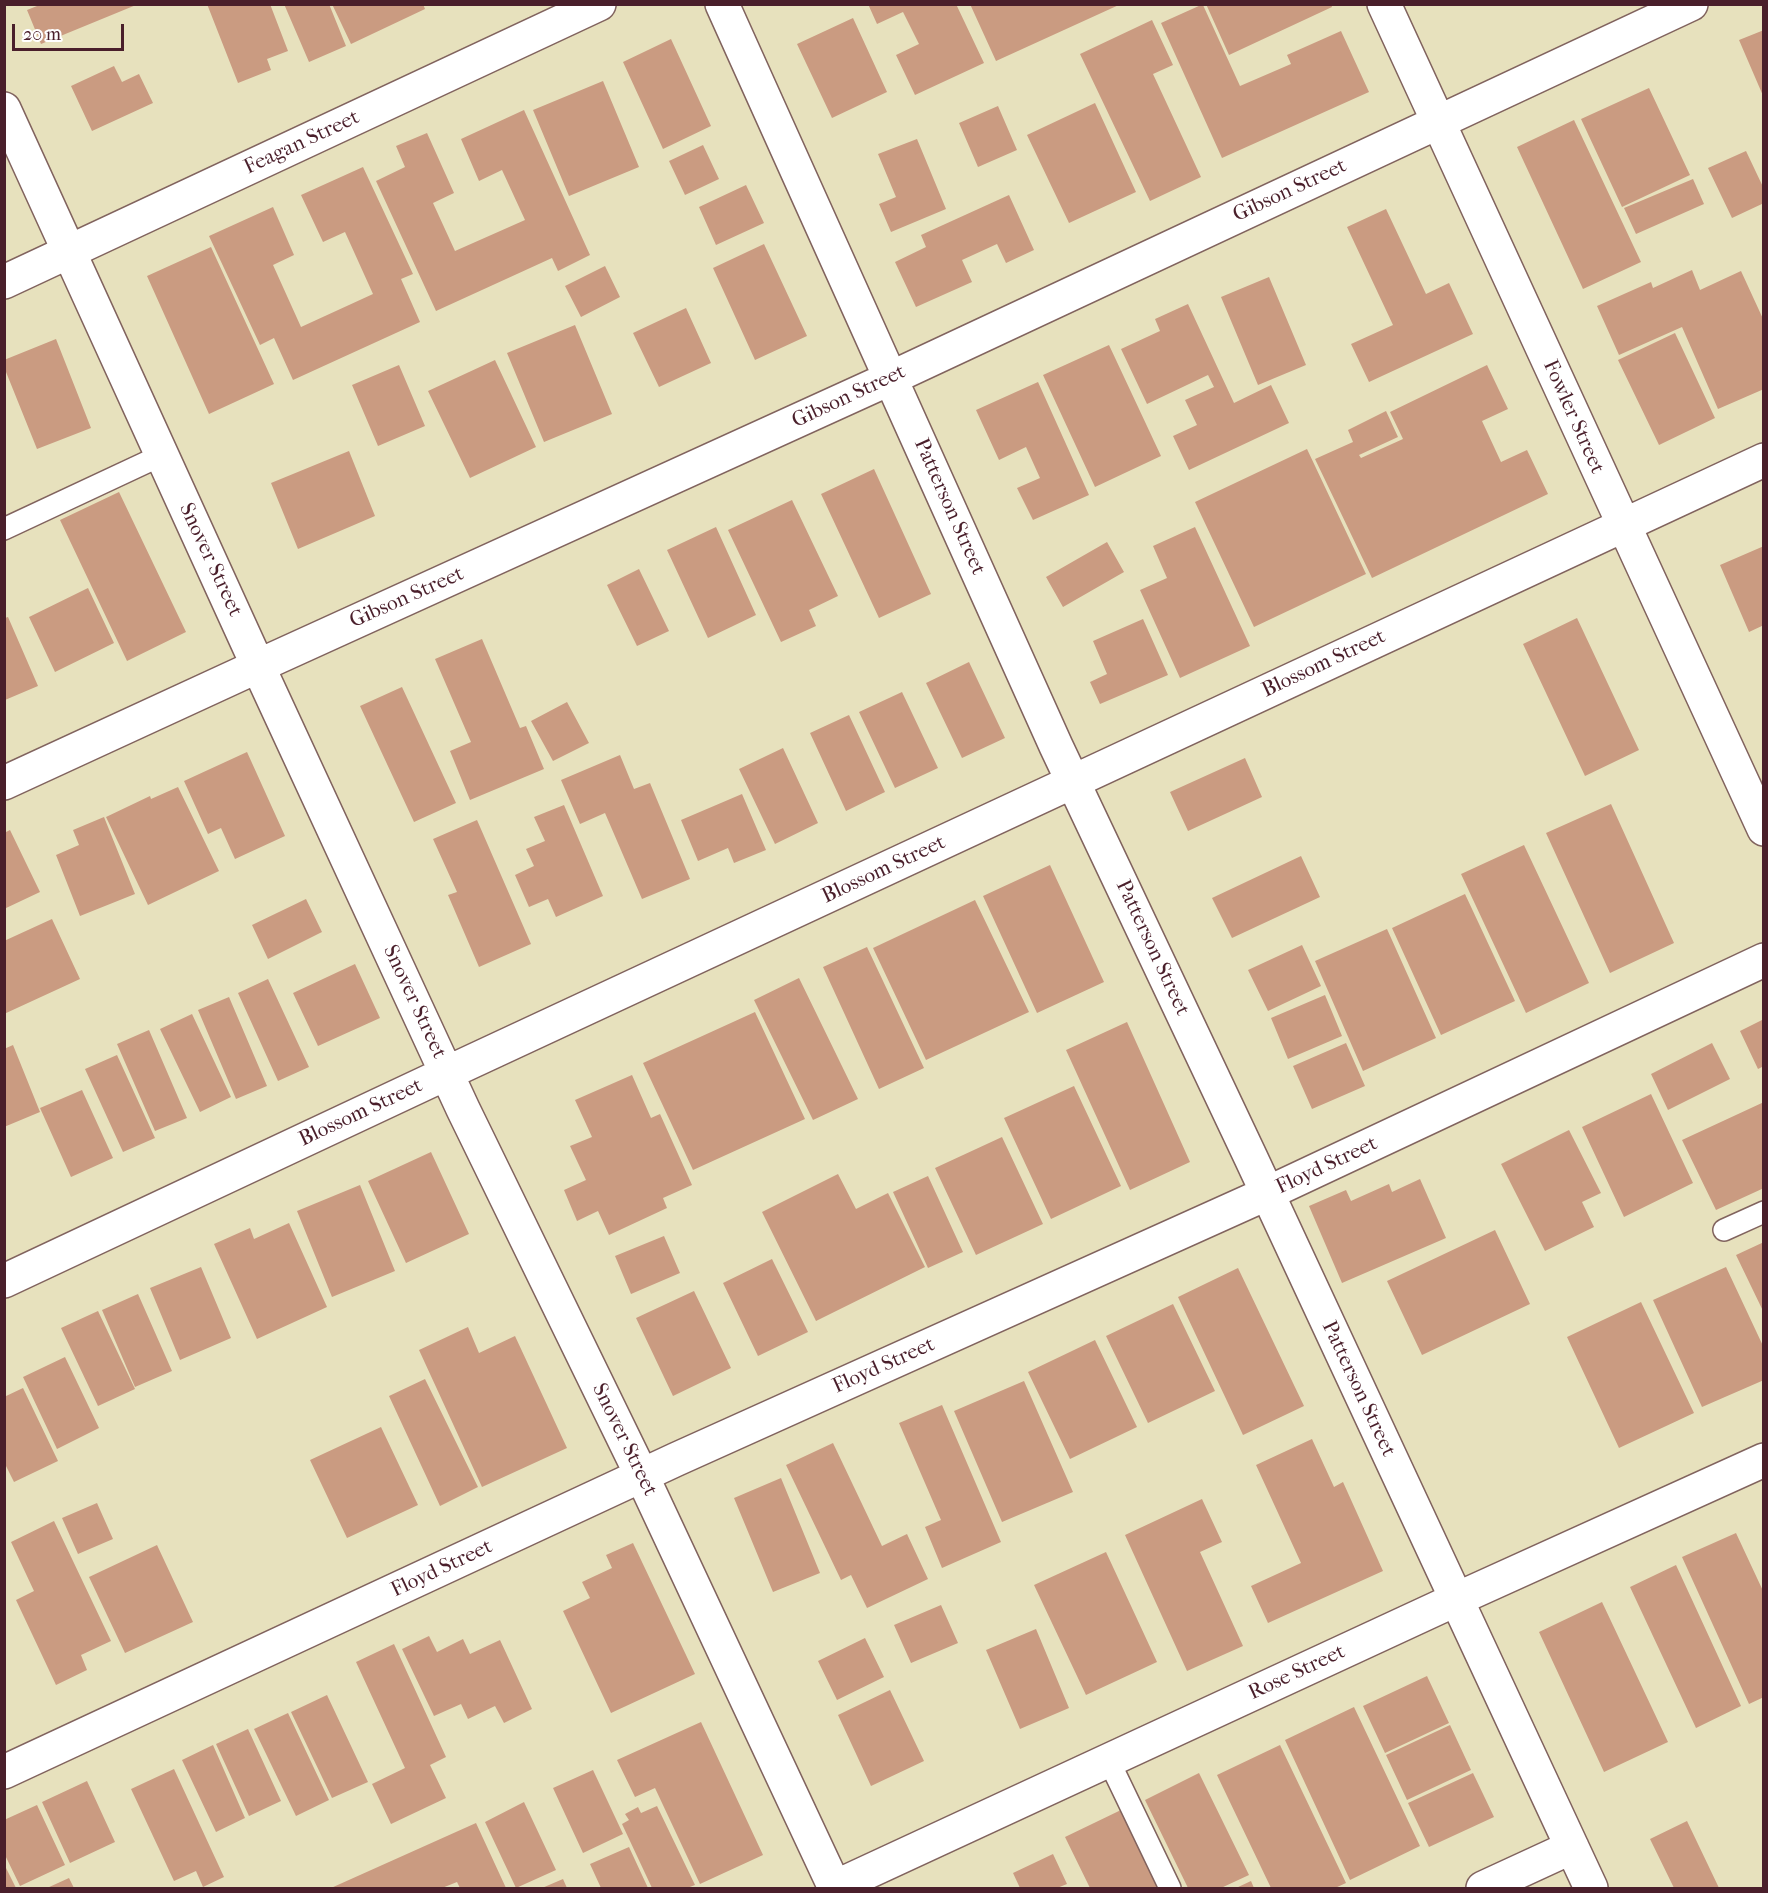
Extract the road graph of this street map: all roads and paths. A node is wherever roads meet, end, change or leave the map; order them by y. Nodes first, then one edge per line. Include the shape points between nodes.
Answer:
1 (599, 4) edge
2 (722, 4) edge
3 (1384, 4) edge
4 (1691, 4) edge
5 (4, 109) edge
6 (1439, 121) junction
7 (69, 252) junction
8 (4, 282) edge
9 (891, 378) junction
10 (162, 455) junction
11 (1764, 460) edge
12 (1623, 525) junction
13 (4, 529) edge
14 (258, 666) junction
15 (1073, 781) junction
16 (4, 783) edge
17 (1764, 829) edge
18 (1764, 960) edge
19 (447, 1072) junction
20 (1268, 1194) junction
21 (1764, 1212) edge
22 (1724, 1230) dead end
23 (4, 1281) edge
24 (1764, 1460) edge
25 (642, 1476) junction
26 (1456, 1599) junction
27 (1109, 1761) junction
28 (4, 1772) edge
29 (1572, 1847) junction
30 (834, 1888) edge
31 (1170, 1888) edge
32 (1483, 1888) edge
33 (1591, 1888) edge

1 - 7 street, Feagan Street
2 - 9 street, Patterson Street
3 - 6 street, Fowler Street
4 - 6 street, Gibson Street
5 - 7 street, Snover Street
6 - 9 street, Gibson Street
6 - 12 street, Fowler Street
7 - 8 street, Feagan Street
7 - 10 street, Snover Street
9 - 14 street, Gibson Street
9 - 15 street, Patterson Street
10 - 13 lane
10 - 14 street, Snover Street
11 - 12 street, Blossom Street
12 - 15 street, Blossom Street
12 - 17 street, Fowler Street
14 - 16 street, Gibson Street
14 - 19 street, Snover Street
15 - 19 street, Blossom Street
15 - 20 street, Patterson Street
18 - 20 street, Floyd Street
19 - 23 street, Blossom Street
19 - 25 street, Snover Street
20 - 25 street, Floyd Street
20 - 26 street, Patterson Street
21 - 22 lane
24 - 26 street, Rose Street
25 - 28 street, Floyd Street
25 - 30 street, Snover Street
26 - 27 street, Rose Street
26 - 29 street, Patterson Street
27 - 30 street, Rose Street
27 - 31 lane
29 - 32 street
29 - 33 street, Patterson Street

